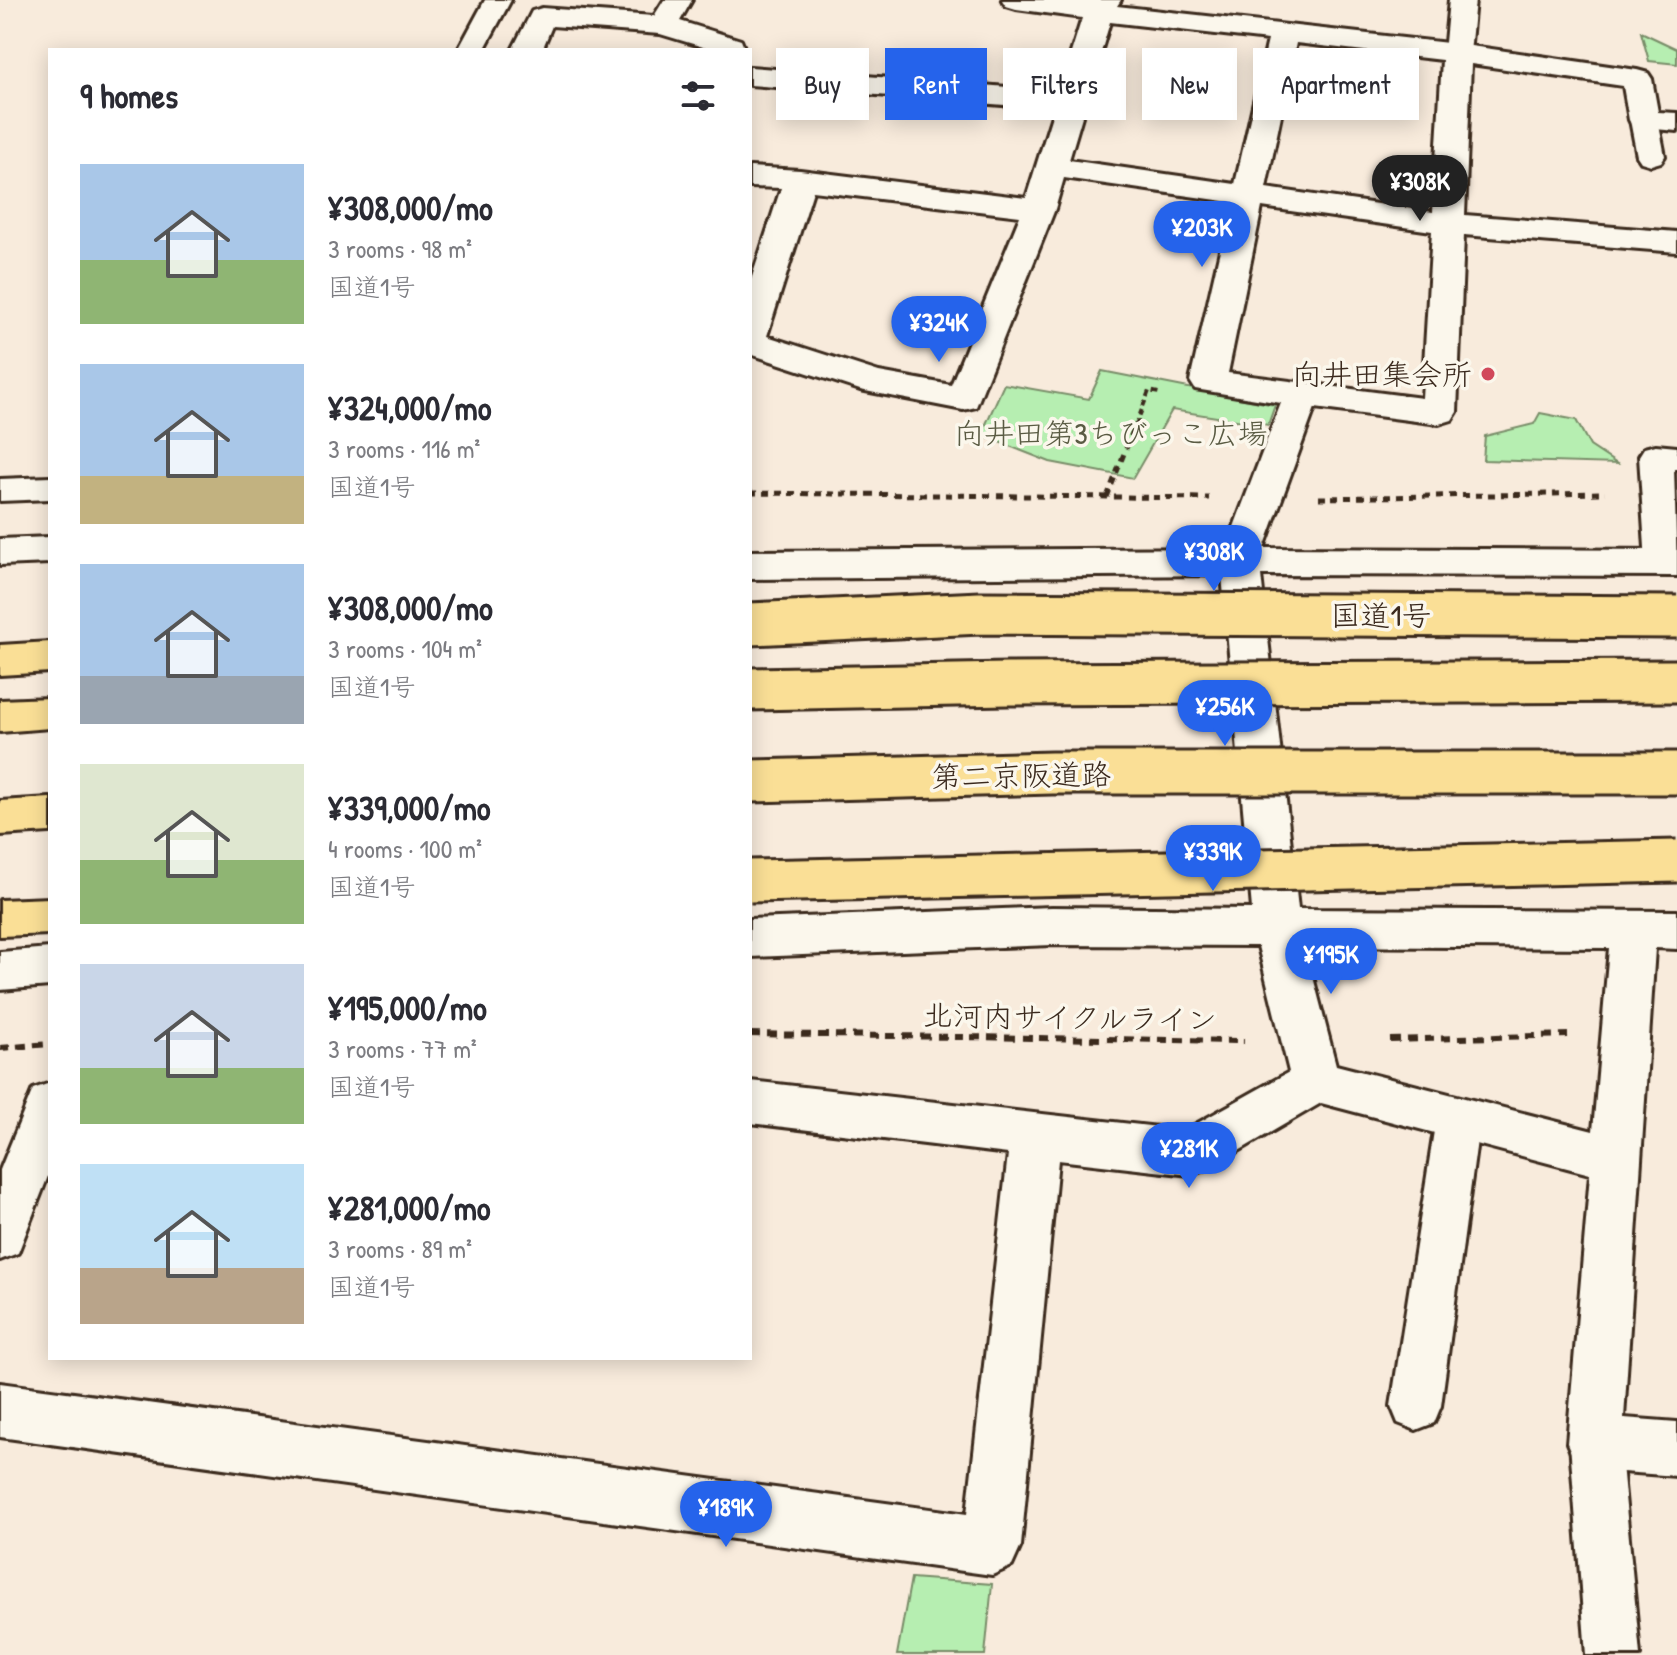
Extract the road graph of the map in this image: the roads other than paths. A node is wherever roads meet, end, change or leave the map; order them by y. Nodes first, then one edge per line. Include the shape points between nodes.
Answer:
1 (498, 0) edge
2 (1016, 0) edge
3 (1462, 0) edge
4 (1102, 6) edge
5 (670, 12) edge
6 (1284, 33) junction
7 (472, 48) edge
8 (528, 48) edge
9 (730, 48) edge
10 (1088, 48) edge
11 (1457, 53) junction
12 (752, 76) edge
13 (1003, 96) edge
14 (1065, 120) edge
15 (1644, 120) junction
16 (1677, 122) edge
17 (1651, 156) dead end
18 (1051, 167) junction
19 (752, 177) edge
20 (800, 180) junction
21 (1247, 197) junction
22 (1039, 209) junction
23 (1449, 224) junction
24 (1677, 242) edge
25 (752, 330) edge
26 (752, 343) edge
27 (1302, 395) junction
28 (1677, 458) edge
29 (48, 488) edge
30 (0, 490) edge
31 (48, 550) edge
32 (0, 552) edge
33 (1240, 561) junction
34 (1671, 563) edge
35 (752, 565) edge
36 (1677, 617) edge
37 (752, 624) edge
38 (48, 657) edge
39 (0, 660) edge
40 (1677, 681) edge
41 (752, 689) edge
42 (48, 713) edge
43 (0, 716) edge
44 (1677, 773) edge
45 (752, 781) edge
46 (48, 815) edge
47 (0, 818) edge
48 (1677, 861) edge
49 (752, 881) edge
50 (48, 916) edge
51 (0, 918) edge
52 (1277, 928) junction
53 (1655, 930) edge
54 (752, 938) edge
55 (48, 967) edge
56 (0, 971) edge
57 (1312, 1061) junction
58 (752, 1102) edge
59 (48, 1109) edge
60 (1458, 1118) junction
61 (1035, 1137) junction
62 (1618, 1159) junction
63 (0, 1236) edge
64 (1416, 1406) dead end
65 (0, 1410) edge
66 (1595, 1443) junction
67 (1677, 1449) edge
68 (1613, 1655) edge

1 - 7 lane
2 - 4 street
3 - 11 lane
4 - 6 street
4 - 10 street
5 - 8 street via 542,17
5 - 9 street
6 - 11 street
6 - 21 street
11 - 15 street via 1637,79
11 - 23 street
12 - 13 street
14 - 18 street
15 - 16 street
15 - 17 lane
18 - 21 street
18 - 22 street
19 - 20 street
20 - 22 street
20 - 25 street
21 - 23 street
21 - 27 street via 1208,381
22 - 26 street via 963,399 873,382
23 - 24 street
23 - 27 street via 1439,412
27 - 33 street
28 - 34 lane via 1656,456
29 - 30 lane
31 - 32 street
33 - 34 street
33 - 35 street
33 - 52 street
36 - 37 highway, 国道1号, bridge via 980,613
38 - 39 highway
40 - 41 highway, bridge
42 - 43 highway
44 - 45 highway, 第二京阪道路, bridge via 1052,773
46 - 47 highway
48 - 49 highway, bridge
50 - 51 highway
52 - 53 street
52 - 54 street via 1052,926
52 - 57 street
53 - 62 street via 1626,1034
55 - 56 street
57 - 60 street
57 - 61 street via 1190,1153
58 - 61 street
59 - 63 street
60 - 62 street
60 - 64 lane
61 - 65 street via 992,1546
62 - 66 street
66 - 67 street
66 - 68 lane

